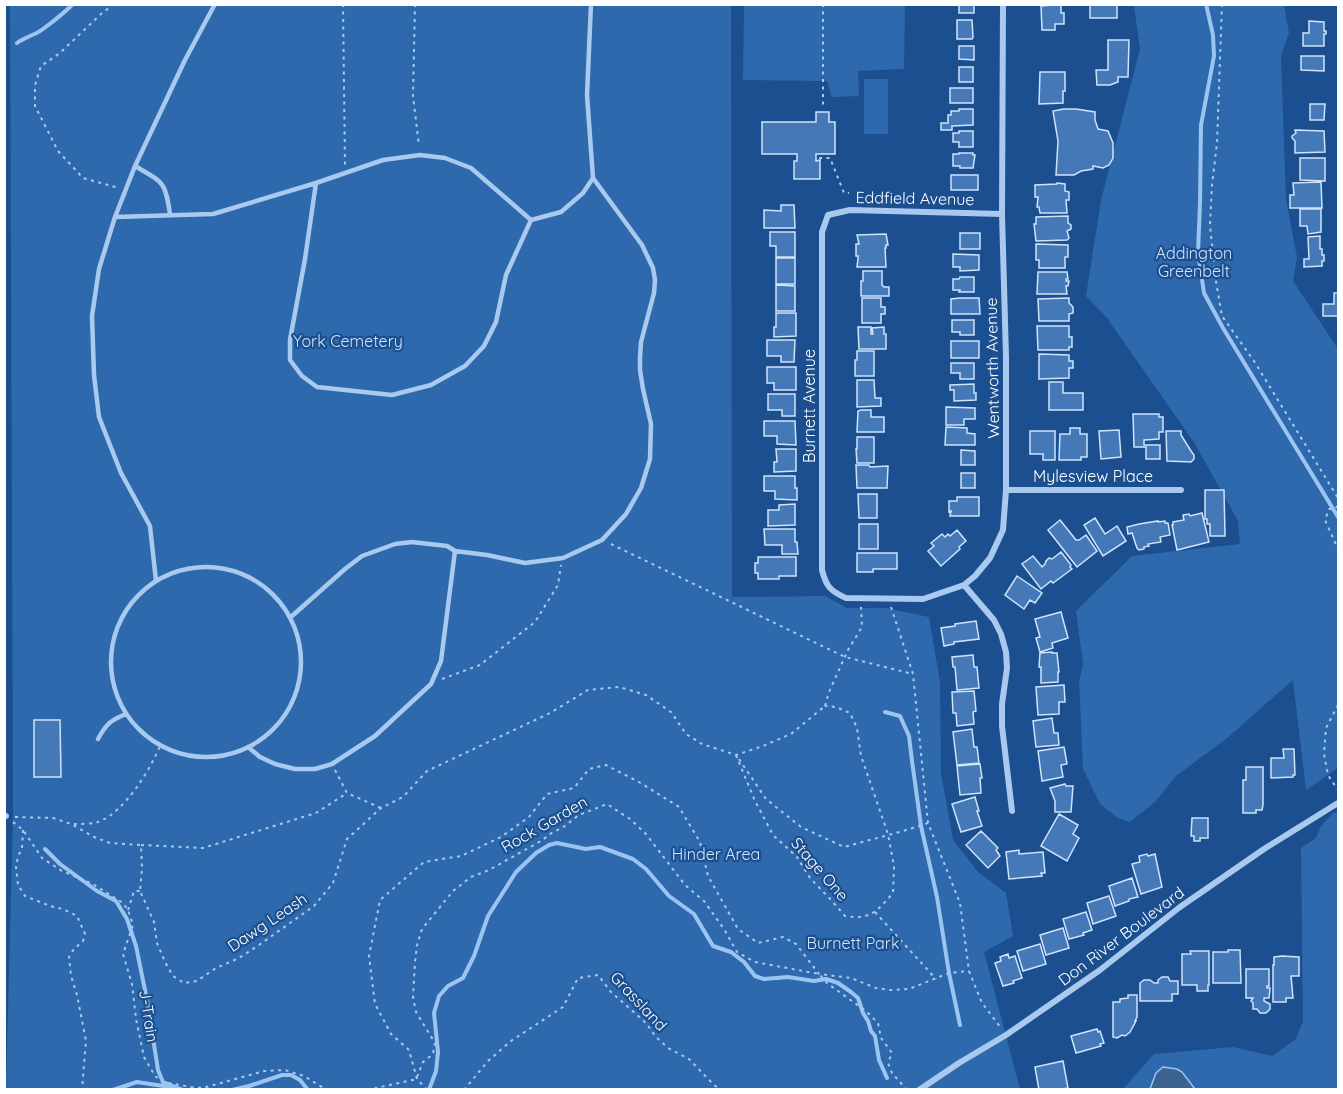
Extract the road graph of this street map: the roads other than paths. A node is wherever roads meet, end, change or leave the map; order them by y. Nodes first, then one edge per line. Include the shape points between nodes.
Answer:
1 (215, 4) edge
2 (591, 4) edge
3 (1003, 4) edge
4 (135, 166) junction
5 (593, 178) junction
6 (316, 183) junction
7 (170, 214) junction
8 (1002, 214) junction
9 (828, 215) joint
10 (115, 217) junction
11 (531, 220) junction
12 (1006, 490) junction
13 (1181, 490) dead end
14 (455, 551) junction
15 (156, 581) junction
16 (964, 585) junction
17 (835, 593) joint
18 (292, 616) junction
19 (126, 714) junction
20 (98, 739) dead end
21 (248, 747) junction
22 (1338, 803) edge
23 (1012, 811) dead end
24 (919, 1089) edge

1 - 4 lane
2 - 5 lane via 587,94
3 - 8 street, Wentworth Avenue
4 - 7 lane via 160,180 167,191
4 - 10 lane
5 - 11 lane via 561,212
5 - 14 lane via 642,245 655,280 641,342 640,370 651,424 650,459 641,488 626,514 602,540 562,558 525,563
6 - 7 lane via 213,214
6 - 11 lane via 382,160 420,155 445,158 471,168
6 - 11 lane via 290,360 317,387 392,395 431,385 465,366 484,346 496,322 506,275
7 - 10 lane
8 - 9 street, Eddfield Avenue via 850,210
8 - 12 street, Wentworth Avenue
9 - 17 street, Burnett Avenue via 822,232 822,570 826,584
10 - 15 lane via 99,268 93,316 94,375 99,417 121,473 150,526
12 - 13 street, Mylesview Place
12 - 16 street, Wentworth Avenue via 1003,530 990,558
14 - 18 lane via 447,546 412,542 362,556
14 - 21 lane via 441,660 431,684 375,736 332,764 295,769 260,757
15 - 18 lane via 180,571 206,567 232,571 256,582
15 - 19 lane via 125,611 111,652 111,674
16 - 17 street, Wentworth Avenue via 923,599 846,598
16 - 23 street via 994,620 1006,652 1002,726
18 - 21 lane via 300,664 297,686 276,725
19 - 20 lane via 111,720
19 - 21 lane via 159,746 185,755 213,757
22 - 24 street, Don River Boulevard via 1180,907 1100,970 1006,1035

